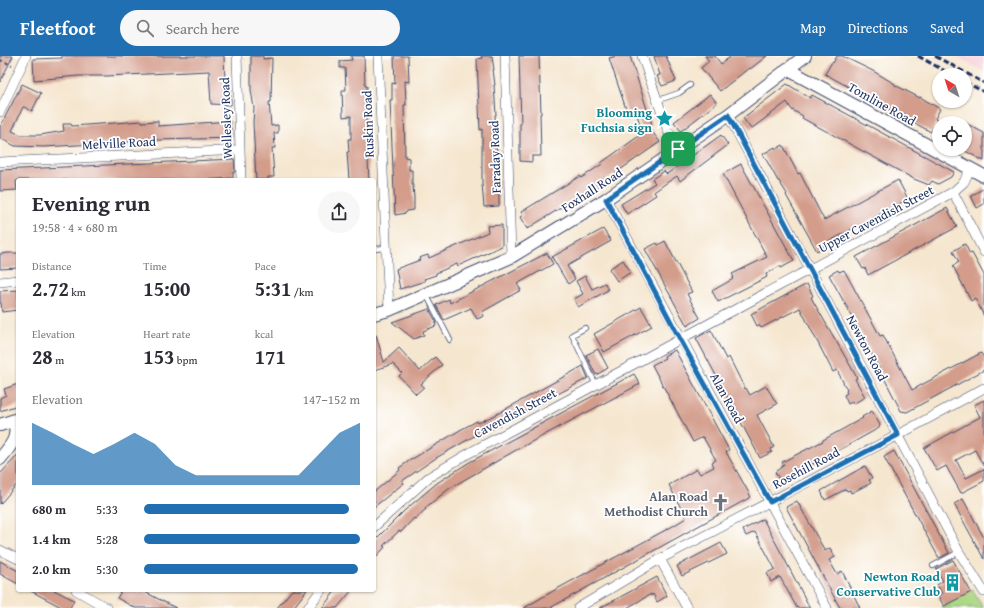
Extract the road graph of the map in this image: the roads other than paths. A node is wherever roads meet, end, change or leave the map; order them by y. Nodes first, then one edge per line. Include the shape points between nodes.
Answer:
1 (26, 56) edge
2 (237, 56) edge
3 (378, 56) edge
4 (505, 56) edge
5 (642, 56) edge
6 (805, 56) edge
7 (787, 69) junction
8 (690, 85) dead end
9 (656, 101) junction
10 (0, 112) edge
11 (728, 115) junction
12 (678, 149) junction
13 (240, 150) junction
14 (0, 162) edge
15 (970, 169) junction
16 (983, 175) edge
17 (241, 178) edge
18 (953, 192) junction
19 (606, 199) junction
20 (386, 248) junction
21 (376, 249) edge
22 (984, 252) edge
23 (511, 257) junction
24 (810, 269) junction
25 (16, 280) edge
26 (0, 282) edge
27 (426, 294) junction
28 (389, 310) junction
29 (376, 313) edge
30 (585, 328) dead end
31 (680, 339) junction
32 (450, 340) dead end
33 (596, 385) junction
34 (984, 388) edge
35 (16, 419) edge
36 (0, 425) edge
37 (898, 435) junction
38 (0, 459) edge
39 (770, 502) junction
40 (376, 525) edge
41 (0, 550) edge
42 (959, 552) junction
43 (16, 558) edge
44 (660, 559) junction
45 (933, 566) dead end
46 (79, 592) edge
47 (320, 592) edge
48 (984, 592) edge
49 (107, 608) edge
50 (308, 608) edge
51 (578, 608) edge
52 (687, 608) edge
53 (827, 608) edge

1 - 10 street
2 - 13 street, Wellesley Road
3 - 20 street, Ruskin Road
4 - 23 street, Faraday Road
5 - 9 street
6 - 7 main road, Foxhall Road
7 - 11 main road, Foxhall Road
7 - 15 main road, Tomline Road
8 - 9 lane via 679,93
9 - 12 street
11 - 12 main road, Foxhall Road
11 - 24 street, Newton Road
12 - 19 main road, Foxhall Road
13 - 14 street, Melville Road
13 - 17 street, Wellesley Road
15 - 16 main road, Tomline Road
15 - 18 street, Upper Cavendish Street via 964,182
18 - 22 street
18 - 24 street, Upper Cavendish Street
19 - 23 main road, Foxhall Road
19 - 31 street, Alan Road
20 - 21 lane
20 - 28 street, Ruskin Road
23 - 27 main road, Foxhall Road
24 - 31 street, Upper Cavendish Street
24 - 37 street, Newton Road
25 - 26 street
27 - 28 main road, Foxhall Road
27 - 32 lane
28 - 29 main road, Foxhall Road
30 - 33 lane via 572,335
31 - 33 street, Cavendish Street
31 - 39 street, Alan Road
33 - 40 street, Cavendish Street via 429,477
34 - 37 street, Rosehill Road
35 - 36 main road
35 - 38 main road via 14,440
37 - 39 street, Rosehill Road
37 - 42 street, Newton Road
39 - 44 street, Rosehill Road
39 - 53 street, Alan Road
41 - 43 street
42 - 45 lane
42 - 48 street, Newton Road
44 - 51 street, Rosehill Road
44 - 52 street
46 - 49 street
47 - 50 street

